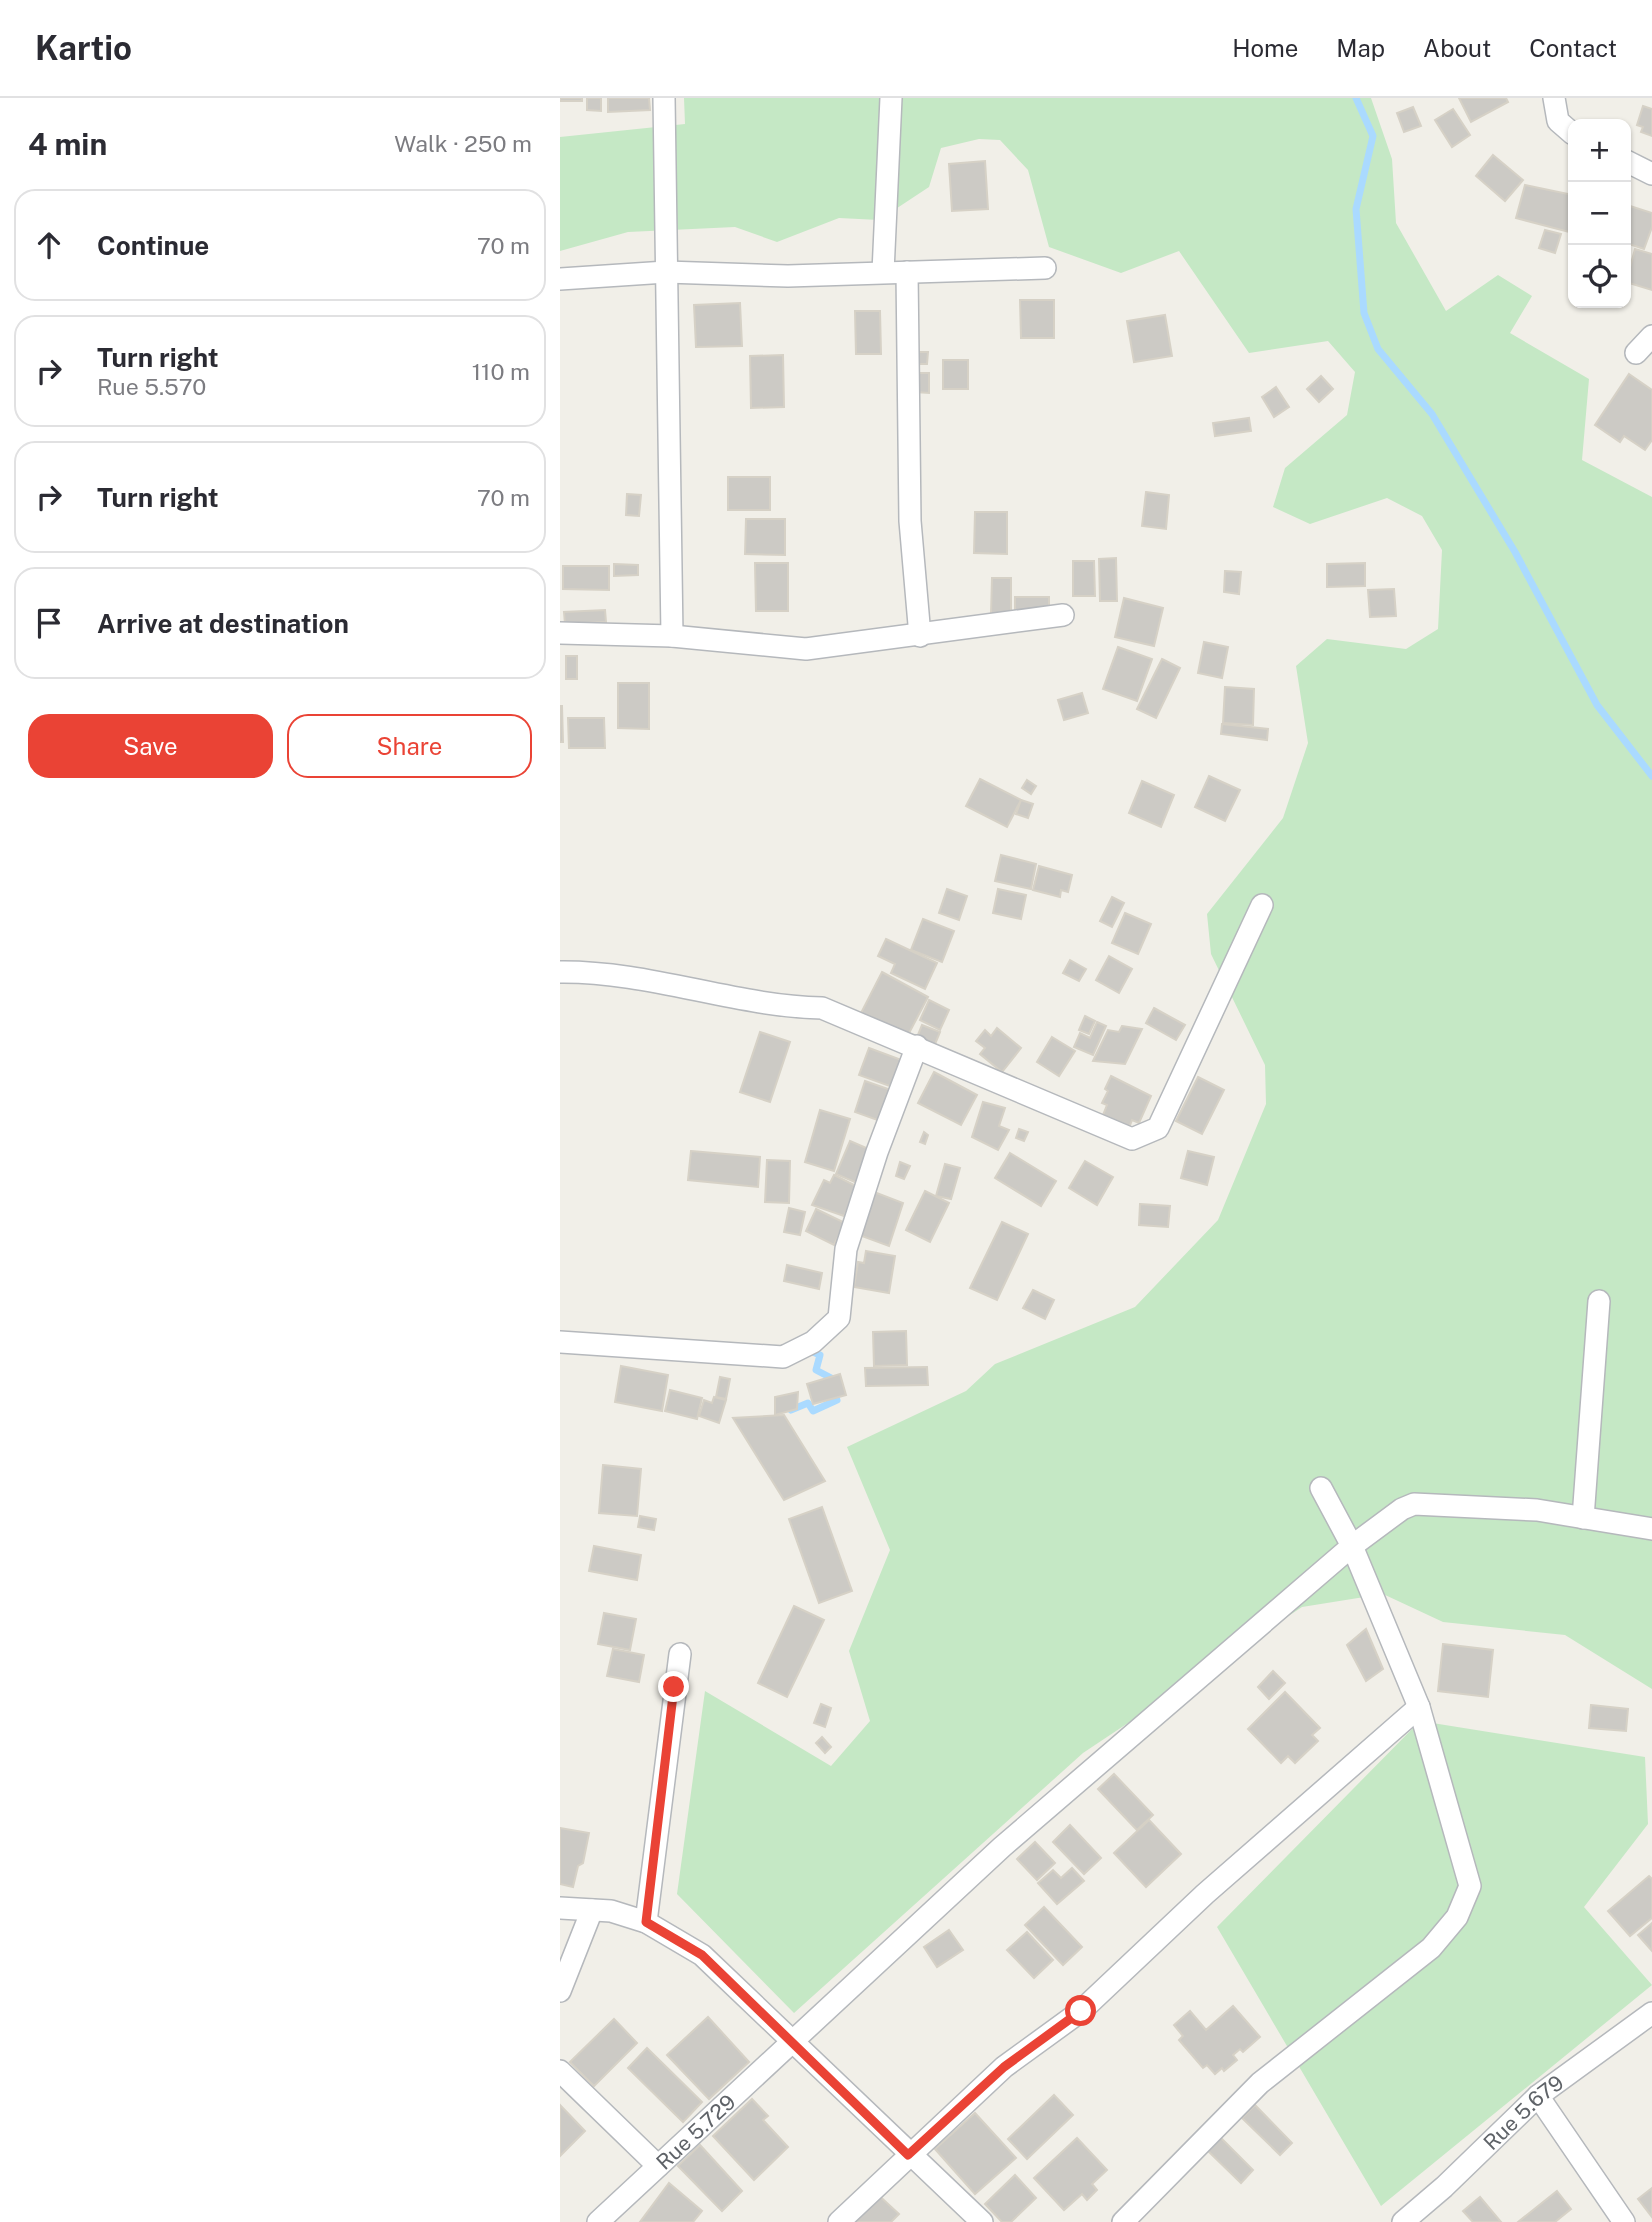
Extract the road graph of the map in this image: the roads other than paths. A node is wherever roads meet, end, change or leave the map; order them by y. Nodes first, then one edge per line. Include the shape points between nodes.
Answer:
1 (664, 98) edge
2 (891, 98) edge
3 (1554, 98) edge
4 (1568, 130) edge
5 (1631, 164) edge
6 (1652, 174) edge
7 (1045, 268) dead end
8 (666, 272) junction
9 (883, 272) junction
10 (907, 272) junction
11 (560, 279) edge
12 (1652, 336) edge
13 (1636, 353) dead end
14 (1063, 615) dead end
15 (560, 633) edge
16 (672, 636) junction
17 (920, 636) junction
18 (1262, 905) dead end
19 (560, 972) edge
20 (917, 1046) junction
21 (1599, 1301) dead end
22 (560, 1342) edge
23 (1321, 1488) dead end
24 (1583, 1518) junction
25 (1652, 1530) edge
26 (1352, 1546) junction
27 (680, 1654) dead end
28 (1419, 1707) junction
29 (560, 1908) edge
30 (592, 1910) junction
31 (646, 1922) junction
32 (560, 1991) edge
33 (1652, 2013) edge
34 (791, 2040) junction
35 (560, 2071) edge
36 (1538, 2096) junction
37 (908, 2155) junction
38 (658, 2166) junction
39 (598, 2222) edge
40 (839, 2222) edge
41 (982, 2222) edge
42 (1123, 2222) edge
43 (1402, 2222) edge
44 (1624, 2222) edge

1 - 8 street
2 - 9 street
3 - 4 street via 1558,121
5 - 6 street
7 - 10 street
8 - 9 street via 788,276
8 - 11 street
8 - 16 street
9 - 10 street
10 - 17 street via 910,521
12 - 13 street
14 - 17 street
15 - 16 street
16 - 17 street via 806,649
18 - 20 street via 1158,1128 1147,1135 1132,1139
19 - 20 street via 607,974 772,1006 822,1008
20 - 22 street via 846,1249 839,1318 813,1342 783,1357
21 - 24 street
23 - 26 street
24 - 25 street, Rue 5.729
24 - 26 street, Rue 5.729 via 1537,1510 1414,1504
26 - 28 street
26 - 34 street, Rue 5.729 via 1002,1847
27 - 31 street
28 - 37 street via 1205,1894 1081,2011 1004,2067
28 - 42 street via 1469,1886 1457,1917 1431,1948 1259,2083
29 - 30 street
30 - 31 street
30 - 32 street
31 - 34 street via 702,1955
33 - 36 street, Rue 5.679
34 - 37 street
34 - 38 street, Rue 5.729
35 - 38 street
36 - 43 street, Rue 5.679
36 - 44 street
37 - 40 street
37 - 41 street
38 - 39 street, Rue 5.729

